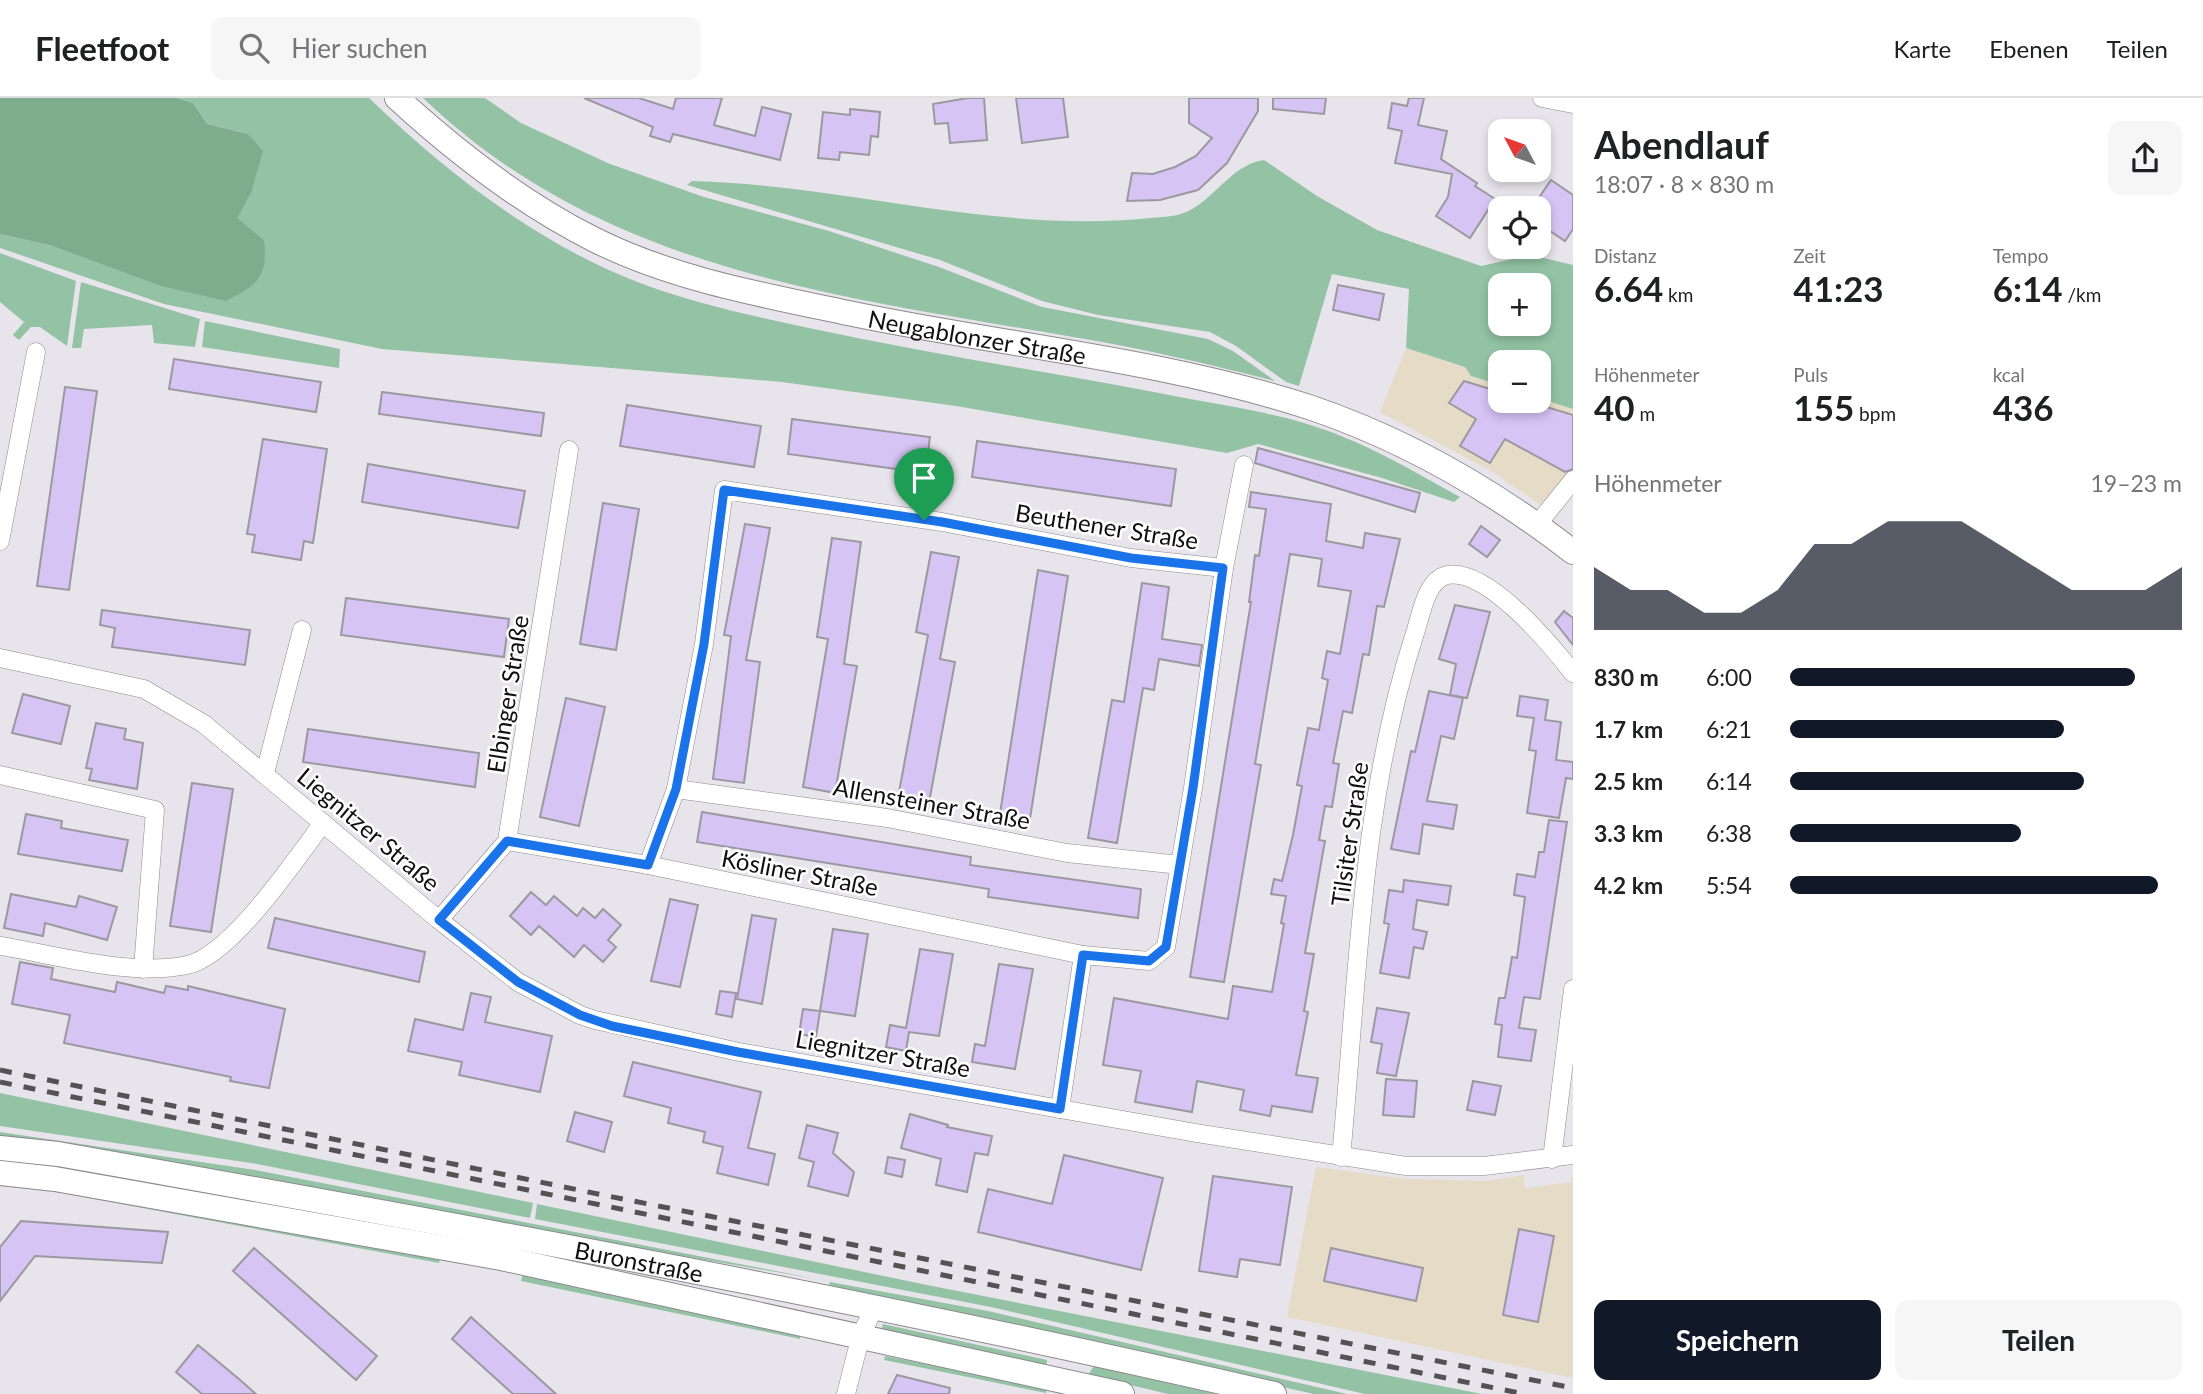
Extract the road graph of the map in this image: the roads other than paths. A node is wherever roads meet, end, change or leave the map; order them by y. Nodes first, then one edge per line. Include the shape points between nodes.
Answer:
1 (397, 98) edge
2 (1542, 98) edge
3 (1573, 104) edge
4 (36, 352) dead end
5 (569, 450) dead end
6 (1244, 464) dead end
7 (1573, 480) edge
8 (1537, 525) junction
9 (0, 541) edge
10 (1573, 552) edge
11 (1223, 568) junction
12 (302, 630) dead end
13 (0, 658) edge
14 (1573, 673) edge
15 (265, 773) junction
16 (0, 775) edge
17 (676, 789) junction
18 (323, 823) junction
19 (507, 841) junction
20 (648, 865) junction
21 (1180, 865) junction
22 (439, 920) junction
23 (0, 946) edge
24 (1083, 955) junction
25 (143, 969) junction
26 (1573, 989) edge
27 (1060, 1109) junction
28 (0, 1148) edge
29 (1573, 1155) edge
30 (1342, 1157) junction
31 (1552, 1159) junction
32 (0, 1173) edge
33 (875, 1306) junction
34 (861, 1335) junction
35 (846, 1394) edge
36 (1122, 1394) edge
37 (1274, 1394) edge

1 - 8 street, Neugablonzer Straße via 485,173 597,242 752,293 1031,346 1312,408 1418,453
2 - 3 street
4 - 9 street
5 - 19 street, Elbinger Straße
6 - 11 street
7 - 8 street
8 - 10 street, Neugablonzer Straße
11 - 17 street, Beuthener Straße via 1131,558 942,522 724,490 704,644
11 - 21 street, Beuthener Straße
12 - 15 street, Liegnitzer Straße
13 - 15 street, Liegnitzer Straße via 144,689 204,723
14 - 30 street, Tilsiter Straße via 1517,611 1487,588 1459,574 1444,575 1433,585 1405,665 1376,801
15 - 18 street, Liegnitzer Straße
16 - 25 street via 155,810
17 - 20 street
17 - 21 street, Allensteiner Straße via 887,818 1067,853
18 - 22 street, Liegnitzer Straße
18 - 25 street via 223,946 189,965
19 - 20 street, Kösliner Straße
19 - 22 street
20 - 24 street, Kösliner Straße
21 - 24 street, Beuthener Straße via 1166,947 1149,961
22 - 27 street, Liegnitzer Straße via 518,982 604,1023 738,1052
23 - 25 street
24 - 27 street
26 - 31 street
27 - 30 street, Liegnitzer Straße
28 - 33 street, Buronstraße via 58,1154 492,1231
29 - 31 street, Liegnitzer Straße
30 - 31 street, Liegnitzer Straße via 1406,1166 1484,1166
32 - 34 street, Buronstraße via 501,1258
33 - 34 street
33 - 37 street, Buronstraße
34 - 35 street
34 - 36 street, Buronstraße

